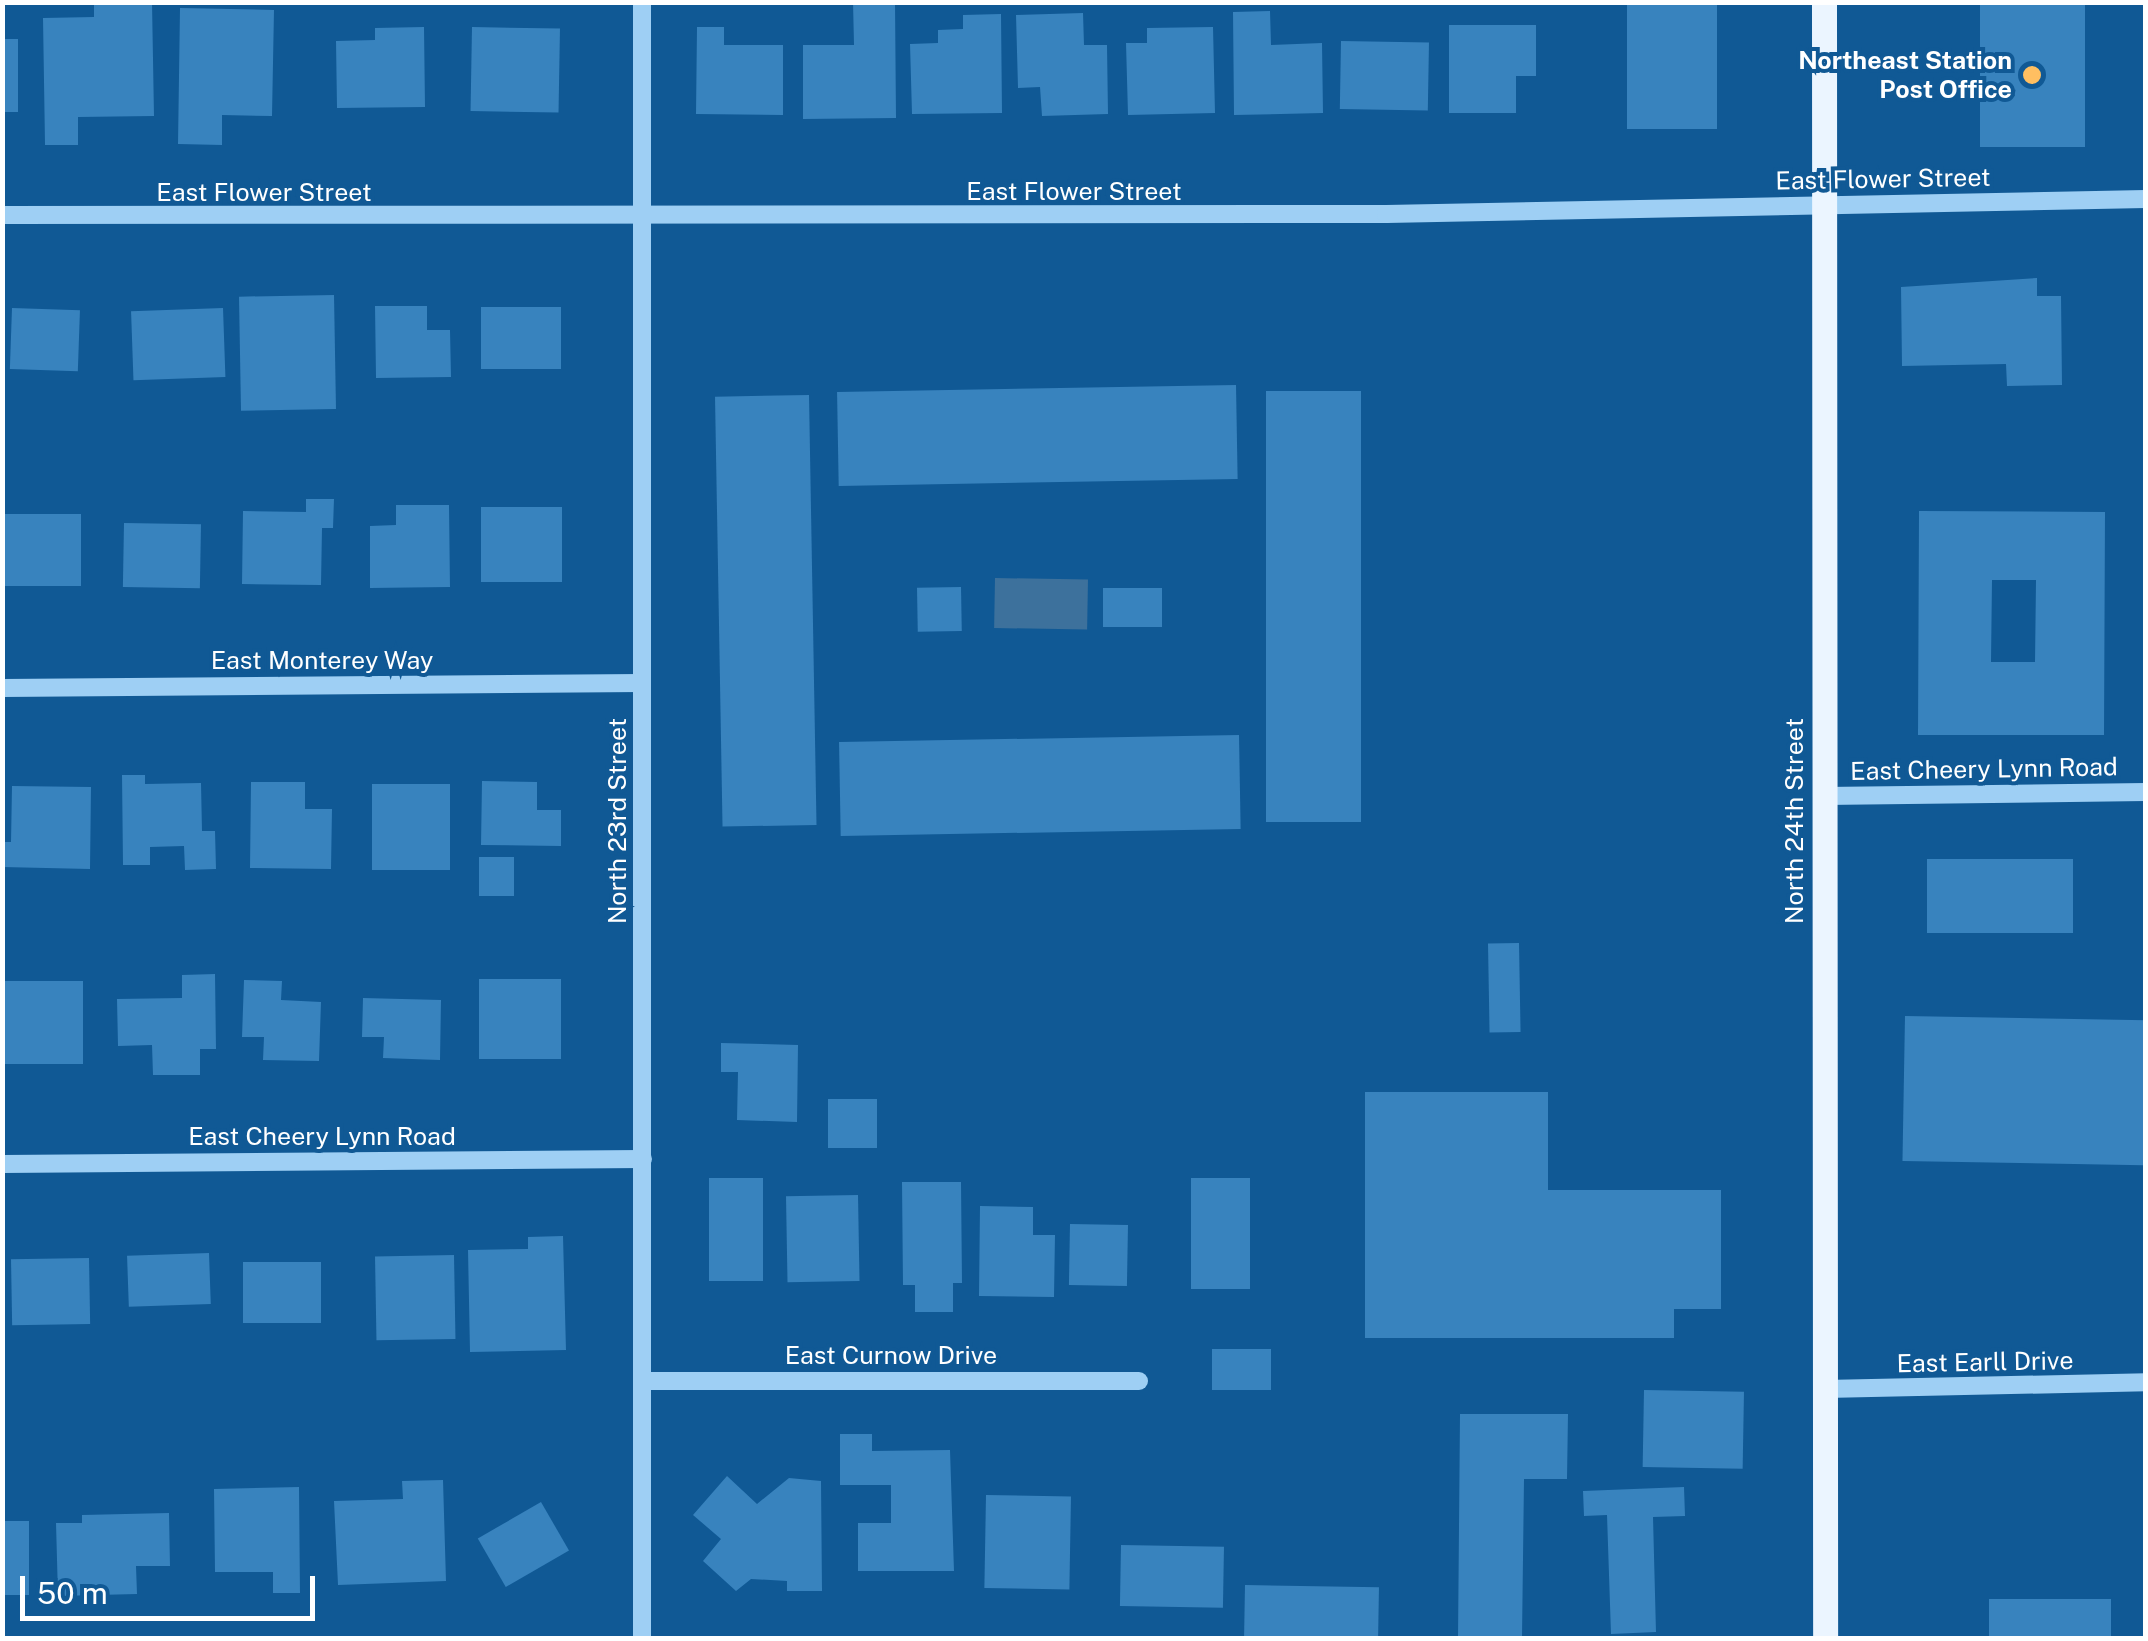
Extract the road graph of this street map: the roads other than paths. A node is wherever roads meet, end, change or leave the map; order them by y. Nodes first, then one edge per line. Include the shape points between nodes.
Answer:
1 (642, 2) edge
2 (1824, 2) edge
3 (2146, 198) edge
4 (1823, 205) junction
5 (2, 215) edge
6 (642, 219) junction
7 (642, 683) junction
8 (2, 688) edge
9 (2146, 792) edge
10 (1824, 796) junction
11 (642, 1159) junction
12 (2, 1164) edge
13 (642, 1380) junction
14 (1140, 1381) dead end
15 (2146, 1382) edge
16 (1825, 1389) junction
17 (642, 1638) edge
18 (1825, 1638) edge

1 - 6 street, North 23rd Street
2 - 4 main road, North 24th Street
3 - 4 street, East Flower Street
4 - 6 street, East Flower Street
4 - 10 main road, North 24th Street
5 - 6 street, East Flower Street
6 - 7 street, North 23rd Street
7 - 8 street, East Monterey Way
7 - 11 street, North 23rd Street
9 - 10 street, East Cheery Lynn Road
10 - 16 main road, North 24th Street
11 - 12 street, East Cheery Lynn Road
11 - 13 street, North 23rd Street
13 - 14 street, East Curnow Drive
13 - 17 street, North 23rd Street
15 - 16 street, East Earll Drive
16 - 18 main road, North 24th Street

